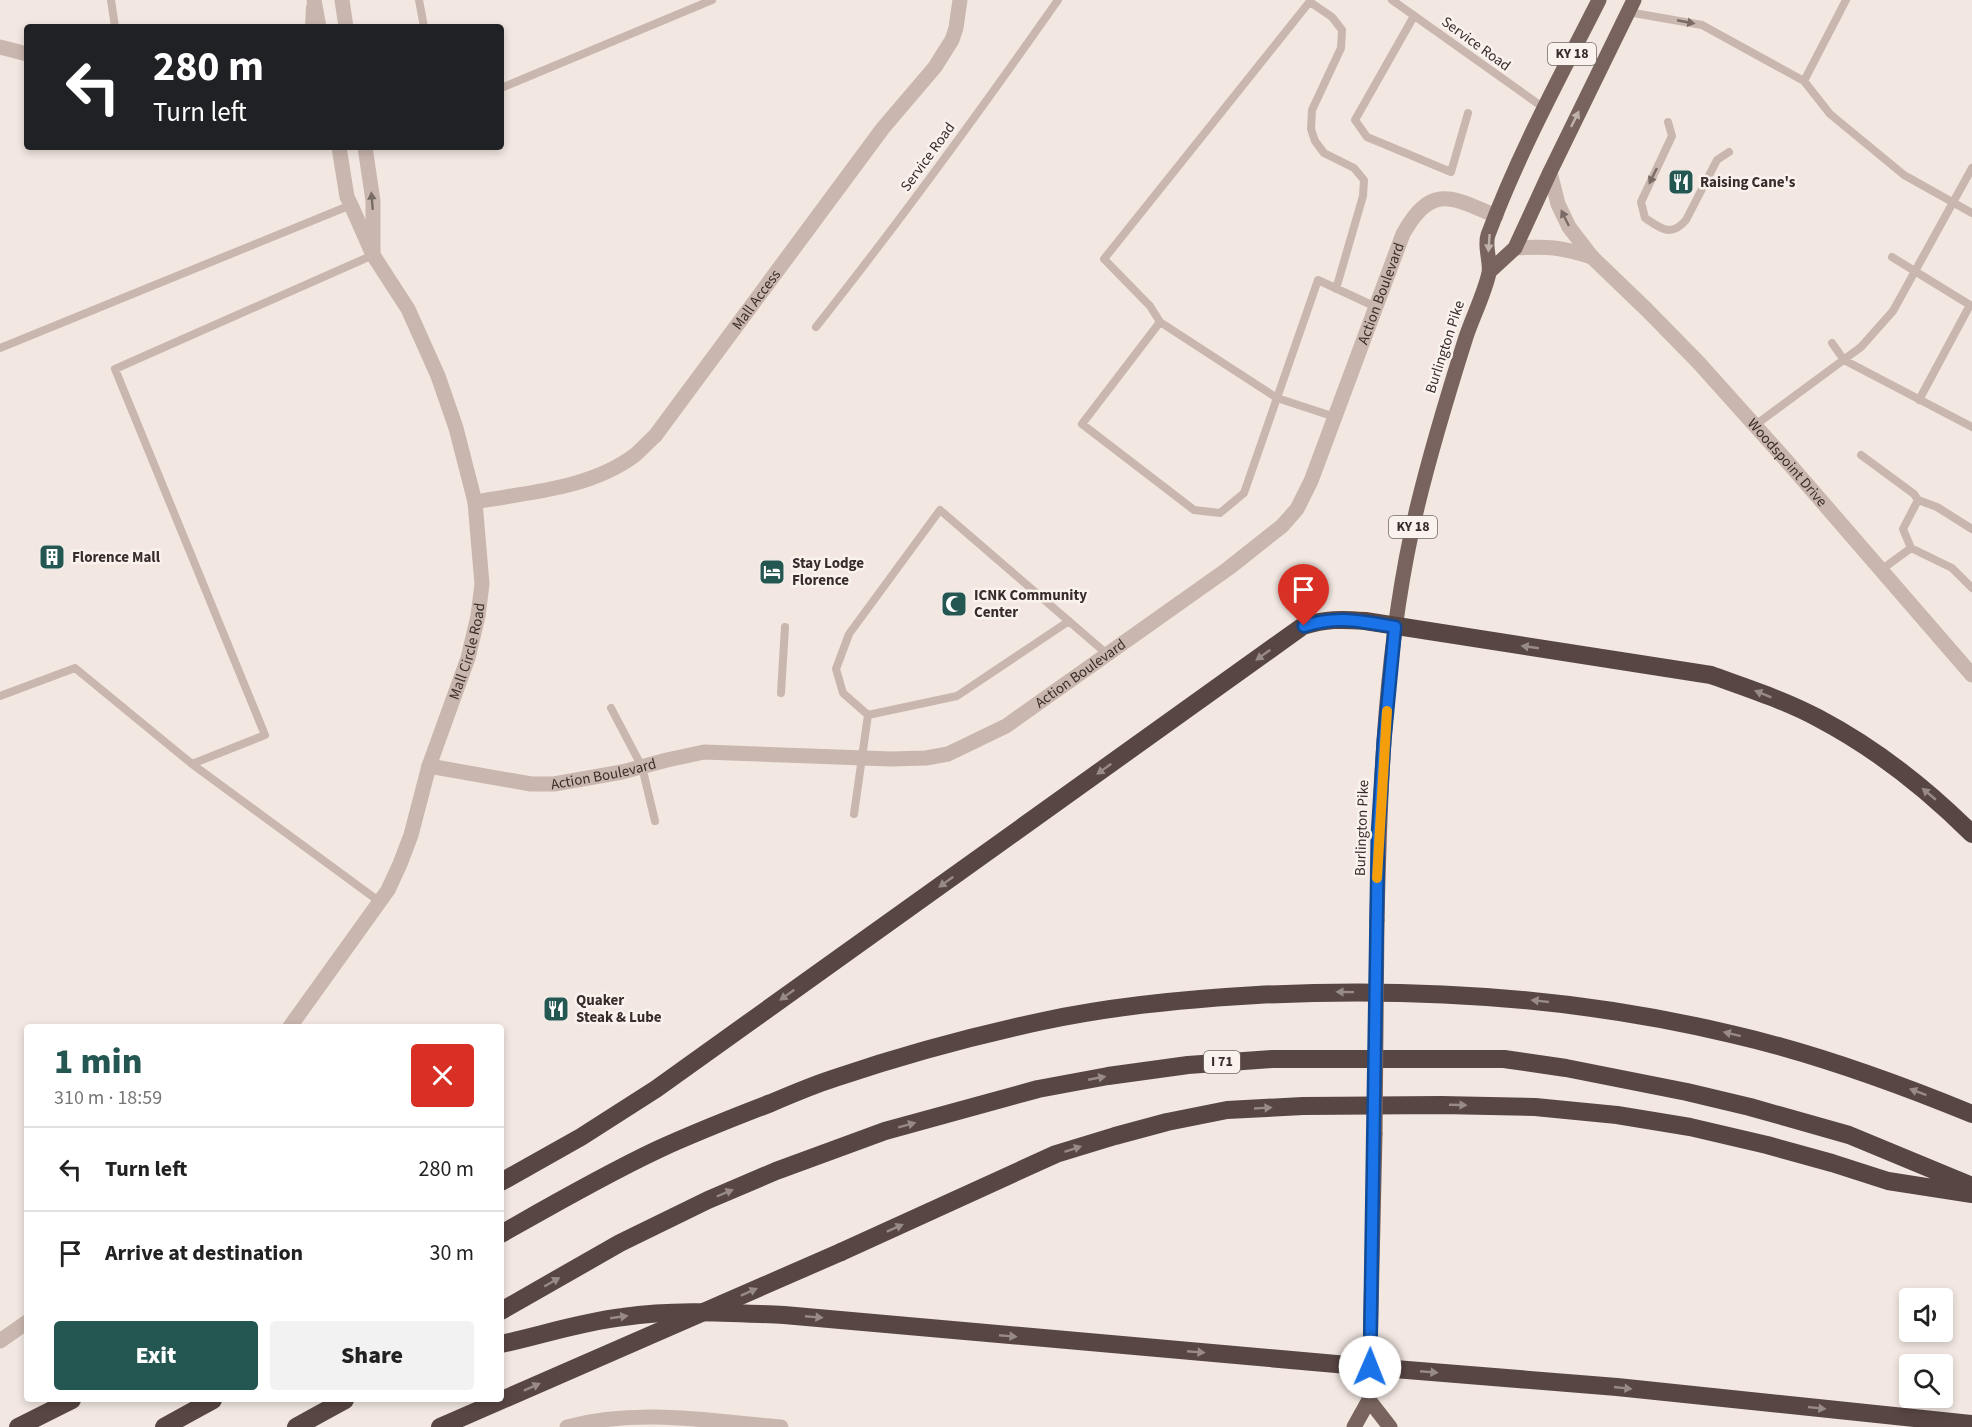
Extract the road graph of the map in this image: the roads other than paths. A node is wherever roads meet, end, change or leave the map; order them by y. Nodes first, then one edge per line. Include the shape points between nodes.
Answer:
1 (111, 0) edge
2 (312, 0) edge
3 (342, 0) edge
4 (419, 0) edge
5 (712, 0) edge
6 (960, 0) edge
7 (1058, 0) edge
8 (1392, 0) edge
9 (1599, 0) edge
10 (1846, 0) edge
11 (1311, 1) edge
12 (1631, 6) edge
13 (1414, 16) junction
14 (115, 24) edge
15 (309, 24) edge
16 (318, 24) edge
17 (346, 24) edge
18 (423, 24) edge
19 (0, 46) edge
20 (24, 53) edge
21 (1804, 81) junction
22 (504, 87) edge
23 (1544, 108) junction
24 (1468, 113) dead end
25 (1668, 122) dead end
26 (339, 150) edge
27 (365, 150) edge
28 (1729, 152) dead end
29 (1972, 168) edge
30 (1550, 172) junction
31 (1954, 204) junction
32 (351, 205) junction
33 (1972, 213) edge
34 (1496, 216) junction
35 (1515, 249) junction
36 (373, 255) junction
37 (1892, 256) dead end
38 (1592, 257) junction
39 (1489, 272) junction
40 (1916, 272) junction
41 (1336, 289) junction
42 (1376, 307) junction
43 (1160, 322) junction
44 (816, 327) dead end
45 (1832, 343) dead end
46 (0, 348) edge
47 (1844, 360) junction
48 (1277, 398) junction
49 (1919, 399) junction
50 (1335, 417) junction
51 (1754, 426) junction
52 (1972, 427) edge
53 (1862, 455) dead end
54 (1918, 500) junction
55 (475, 502) junction
56 (1972, 530) edge
57 (1911, 548) junction
58 (1881, 570) junction
59 (1972, 588) edge
60 (1070, 621) junction
61 (785, 627) dead end
62 (1395, 627) junction
63 (1107, 654) junction
64 (1972, 675) edge
65 (781, 693) dead end
66 (0, 696) edge
67 (611, 708) dead end
68 (868, 715) junction
69 (863, 758) junction
70 (192, 764) junction
71 (429, 766) junction
72 (642, 766) junction
73 (854, 814) dead end
74 (655, 821) dead end
75 (1972, 834) edge
76 (380, 902) junction
77 (292, 1024) edge
78 (1972, 1114) edge
79 (504, 1180) edge
80 (1972, 1186) edge
81 (1972, 1194) edge
82 (504, 1232) edge
83 (504, 1309) edge
84 (24, 1324) edge
85 (0, 1341) edge
86 (504, 1343) edge
87 (1370, 1367) junction
88 (504, 1399) edge
89 (1369, 1400) junction
90 (68, 1402) edge
91 (209, 1402) edge
92 (341, 1402) edge
93 (497, 1402) edge
94 (1972, 1424) edge
95 (18, 1427) edge
96 (164, 1427) edge
97 (296, 1427) edge
98 (440, 1427) edge
99 (567, 1427) edge
100 (779, 1427) edge
101 (1354, 1427) edge
102 (1390, 1427) edge

1 - 14 lane
2 - 15 lane
2 - 16 street
3 - 17 street
4 - 18 lane
5 - 22 lane
6 - 55 street, Mall Access via 952,40 935,67 883,128 655,436 606,472 579,482
7 - 44 lane, Service Road via 878,249
8 - 13 lane, Service Road
9 - 23 main road, Burlington Pike / KY 18
10 - 21 lane
11 - 41 lane via 1342,30 1341,48 1312,110 1311,129 1324,153 1354,168 1364,180 1363,196
11 - 43 lane via 1104,260 1150,306
12 -> 21 lane via 1702,25
30 -> 12 main road, Burlington Pike / KY 18
13 - 23 lane, Service Road
13 - 24 lane via 1355,120 1367,137 1451,172
19 - 20 street
21 - 31 lane via 1830,114 1904,175
23 - 34 main road, Burlington Pike / KY 18
25 -> 28 lane via 1672,136 1641,202 1645,218 1661,229 1680,227 1717,160
26 - 32 street, Mall Circle Road
36 -> 27 street via 373,201
29 - 31 lane
30 - 35 main road, Burlington Pike / KY 18
38 -> 30 street, Woodspoint Drive via 1569,227
31 - 33 lane
31 - 40 lane
32 - 36 street, Mall Circle Road
32 - 46 lane
34 -> 39 main road, Burlington Pike / KY 18 via 1487,239
34 - 42 street, Action Boulevard via 1458,199 1443,197 1420,210 1403,234
35 - 38 street, Woodspoint Drive via 1546,246
35 - 39 main road, Burlington Pike / KY 18
36 - 55 street, Mall Circle Road via 408,309 438,376
36 - 70 lane via 115,369 266,735
37 - 40 lane
38 - 51 street, Woodspoint Drive via 1654,316
39 - 62 main road, Burlington Pike / KY 18 via 1433,444
40 - 47 lane via 1893,311
40 - 49 lane via 1970,305
41 - 42 lane
41 - 48 lane via 1318,280
42 - 50 street, Action Boulevard
43 - 48 lane
43 - 48 lane via 1082,424 1194,510 1220,513 1244,493
45 - 47 lane
47 - 49 lane
47 - 51 lane
48 - 50 lane
49 - 52 lane
50 - 63 street, Action Boulevard via 1311,481 1297,509 1282,526
51 - 58 street, Woodspoint Drive
53 - 54 lane
54 - 56 lane via 1937,507
54 - 57 lane via 1903,529
55 - 71 street, Mall Circle Road via 482,584 478,616 468,658
57 - 58 lane
57 - 59 lane via 1952,568
58 - 64 street, Woodspoint Drive
60 - 63 lane
60 - 68 lane via 957,696
60 - 68 lane via 940,510 849,634 836,669 843,693
61 - 65 lane
75 -> 62 highway via 1903,771 1817,717 1764,694 1692,670
62 -> 79 highway via 1344,619 1304,626 656,1089
62 - 87 main road, Burlington Pike / KY 18, bridge via 1378,836
63 - 69 street, Action Boulevard via 1006,726 964,748 926,758
66 - 70 lane via 75,668
67 - 72 lane
68 - 69 lane
69 - 72 street, Action Boulevard via 704,752
69 - 73 lane
70 - 76 lane
71 - 72 street, Action Boulevard via 531,784 554,784
71 - 76 street, Mall Circle Road via 411,835
72 - 74 lane
76 - 77 street, Mall Circle Road
78 -> 82 highway via 1823,1059 1648,1016 1559,1003 1444,994 1324,992 1199,999 1047,1020 833,1078 655,1151
83 -> 80 highway, I 71 via 708,1200 885,1131 1038,1089 1188,1065 1272,1059 1504,1059 1556,1067 1687,1092 1849,1135
88 -> 81 highway, bridge via 1056,1154 1167,1122 1227,1110 1441,1105 1535,1107 1617,1115 1767,1145 1888,1181
84 - 85 street
86 -> 87 highway via 575,1324 691,1311 784,1315
87 - 89 main road, Burlington Pike / KY 18
87 -> 94 highway via 1617,1387
89 - 101 main road, Burlington Pike / KY 18
89 - 102 main road
90 - 95 highway
91 - 96 highway
92 - 97 highway
98 -> 93 highway, bridge
99 - 100 street via 611,1418 650,1416

